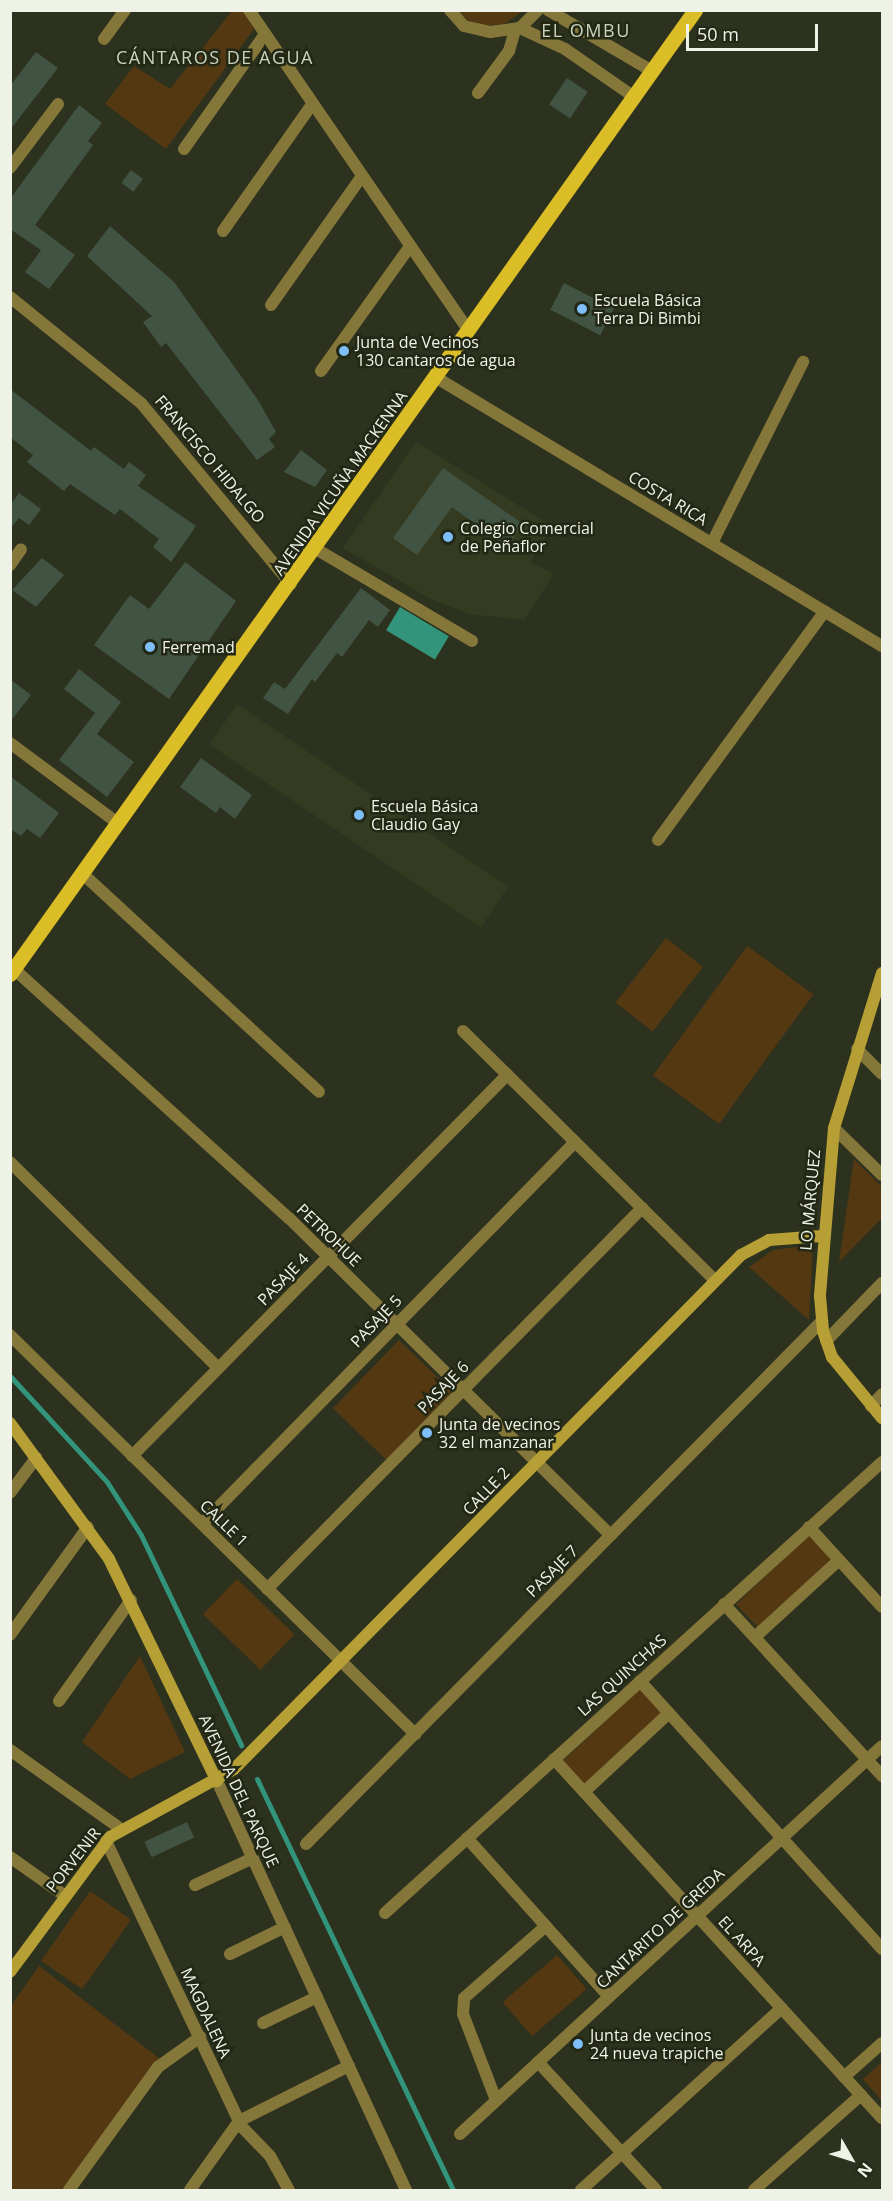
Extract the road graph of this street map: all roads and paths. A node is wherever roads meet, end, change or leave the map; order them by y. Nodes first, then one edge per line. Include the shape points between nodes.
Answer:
1 (125, 10) edge
2 (249, 10) edge
3 (450, 10) edge
4 (548, 10) edge
5 (695, 10) edge
6 (535, 14) edge
7 (517, 29) junction
8 (265, 33) junction
9 (104, 39) dead end
10 (652, 71) junction
11 (478, 93) dead end
12 (634, 98) junction
13 (313, 103) junction
14 (58, 104) dead end
15 (184, 149) dead end
16 (10, 168) edge
17 (362, 176) junction
18 (223, 231) dead end
19 (410, 246) junction
20 (10, 297) edge
21 (271, 305) dead end
22 (469, 331) junction
23 (803, 362) dead end
24 (321, 370) dead end
25 (437, 378) junction
26 (712, 543) junction
27 (21, 549) dead end
28 (316, 549) junction
29 (11, 564) edge
30 (291, 584) junction
31 (825, 611) junction
32 (472, 640) dead end
33 (882, 646) edge
34 (13, 750) edge
35 (118, 824) junction
36 (658, 840) dead end
37 (82, 874) junction
38 (12, 971) edge
39 (882, 973) edge
40 (463, 1031) dead end
41 (857, 1048) junction
42 (882, 1074) edge
43 (507, 1075) junction
44 (319, 1092) dead end
45 (834, 1128) junction
46 (574, 1142) junction
47 (10, 1162) edge
48 (882, 1175) edge
49 (642, 1208) junction
50 (822, 1236) junction
51 (328, 1257) junction
52 (715, 1280) junction
53 (882, 1283) edge
54 (822, 1321) junction
55 (397, 1324) junction
56 (10, 1335) edge
57 (826, 1341) junction
58 (218, 1368) junction
59 (463, 1389) junction
60 (882, 1394) edge
61 (871, 1406) junction
62 (882, 1418) edge
63 (10, 1424) edge
64 (132, 1456) junction
65 (36, 1458) junction
66 (537, 1461) junction
67 (882, 1462) edge
68 (10, 1493) edge
69 (202, 1524) junction
70 (88, 1527) junction
71 (809, 1527) junction
72 (611, 1534) junction
73 (839, 1560) junction
74 (267, 1589) junction
75 (131, 1600) junction
76 (724, 1604) junction
77 (882, 1606) edge
78 (10, 1635) edge
79 (755, 1637) junction
80 (343, 1662) junction
81 (640, 1681) junction
82 (58, 1701) dead end
83 (669, 1713) junction
84 (415, 1734) junction
85 (882, 1746) edge
86 (10, 1750) edge
87 (554, 1759) junction
88 (868, 1760) junction
89 (882, 1776) edge
90 (217, 1781) junction
91 (584, 1792) junction
92 (121, 1829) junction
93 (467, 1838) junction
94 (782, 1838) junction
95 (106, 1841) junction
96 (306, 1844) dead end
97 (10, 1857) edge
98 (253, 1858) junction
99 (195, 1885) dead end
100 (64, 1896) junction
101 (385, 1913) dead end
102 (697, 1916) junction
103 (546, 1926) junction
104 (285, 1927) junction
105 (882, 1949) edge
106 (230, 1954) dead end
107 (13, 1964) edge
108 (317, 1997) junction
109 (609, 1997) junction
110 (782, 2008) junction
111 (263, 2024) dead end
112 (200, 2037) junction
113 (882, 2043) edge
114 (538, 2062) junction
115 (349, 2066) junction
116 (844, 2077) junction
117 (861, 2095) junction
118 (496, 2100) junction
119 (882, 2118) edge
120 (239, 2121) junction
121 (460, 2134) dead end
122 (622, 2153) junction
123 (69, 2190) edge
124 (190, 2190) edge
125 (289, 2190) edge
126 (406, 2190) edge
127 (580, 2190) edge
128 (656, 2190) edge
129 (754, 2190) edge

1 - 9 street
2 - 8 street
3 - 7 street via 472,29
4 - 10 street
5 - 10 main road, AVENIDA VICUÑA MACKENNA
6 - 7 street
7 - 11 street via 509,51
7 - 12 street via 565,49
8 - 13 street
8 - 15 street
10 - 12 main road, AVENIDA VICUÑA MACKENNA
12 - 22 main road, AVENIDA VICUÑA MACKENNA
13 - 17 street
13 - 18 street
14 - 16 street
17 - 19 street
17 - 21 street
19 - 22 street
19 - 24 street
20 - 30 street, FRANCISCO HIDALGO via 153,414
22 - 25 main road, AVENIDA VICUÑA MACKENNA
23 - 26 street
25 - 26 street, COSTA RICA
25 - 28 main road, AVENIDA VICUÑA MACKENNA
26 - 31 street, COSTA RICA
27 - 29 street
28 - 30 main road, AVENIDA VICUÑA MACKENNA
28 - 32 street
30 - 35 main road, AVENIDA VICUÑA MACKENNA
31 - 33 street, COSTA RICA
31 - 36 street
34 - 35 street
35 - 37 main road, AVENIDA VICUÑA MACKENNA
37 - 38 main road, AVENIDA VICUÑA MACKENNA
37 - 44 street
38 - 51 street, PETROHUE
39 - 41 street, LO MÁRQUEZ
40 - 43 street
41 - 42 street
41 - 45 street, LO MÁRQUEZ
43 - 46 street
43 - 51 street, PASAJE 4
45 - 48 street
45 - 50 street, LO MÁRQUEZ
46 - 49 street
46 - 55 street, PASAJE 5
47 - 58 street
49 - 52 street
49 - 59 street, PASAJE 6
50 - 52 street, CALLE 2 via 759,1244
50 - 54 street, LO MÁRQUEZ
51 - 55 street, PETROHUE
51 - 58 street, PASAJE 4
52 - 66 street, CALLE 2
53 - 57 street
54 - 57 street, LO MÁRQUEZ
54 - 72 street, PASAJE 7
55 - 59 street, PETROHUE
55 - 69 street, PASAJE 5
56 - 64 street, CALLE 1
57 - 61 street, LO MÁRQUEZ via 843,1372
58 - 64 street, PASAJE 4
59 - 66 street, PETROHUE
59 - 74 street, PASAJE 6
60 - 61 street
61 - 62 street, LO MÁRQUEZ
63 - 65 street, AVENIDA DEL PARQUE
64 - 69 street, CALLE 1
65 - 68 street
65 - 70 street, AVENIDA DEL PARQUE
66 - 72 street, PETROHUE
66 - 80 street, CALLE 2
67 - 71 street, LAS QUINCHAS
69 - 74 street, CALLE 1
70 - 75 street, AVENIDA DEL PARQUE
70 - 78 street
71 - 73 street
71 - 76 street, LAS QUINCHAS
72 - 84 street, PASAJE 7
73 - 77 street
73 - 79 street
74 - 80 street, CALLE 1
75 - 82 street
75 - 90 street, AVENIDA DEL PARQUE
76 - 79 street
76 - 81 street, LAS QUINCHAS
79 - 88 street
80 - 84 street, CALLE 1
80 - 90 street, CALLE 2
81 - 83 street
81 - 87 street, LAS QUINCHAS
83 - 91 street
83 - 94 street
84 - 96 street, PASAJE 7
85 - 88 street, CANTARITO DE GREDA
86 - 92 street
87 - 91 street, EL ARPA
87 - 93 street, LAS QUINCHAS
88 - 89 street
88 - 94 street, CANTARITO DE GREDA
90 - 92 street, PORVENIR
90 - 98 street, AVENIDA DEL PARQUE
91 - 102 street, EL ARPA
92 - 95 street, PORVENIR
93 - 101 street, LAS QUINCHAS
93 - 103 street
94 - 102 street, CANTARITO DE GREDA
94 - 105 street
95 - 100 street, PORVENIR
95 - 112 street, MAGDALENA
97 - 100 street
98 - 99 street
98 - 104 street, AVENIDA DEL PARQUE
100 - 107 street, PORVENIR
102 - 109 street, CANTARITO DE GREDA
102 - 110 street, EL ARPA
103 - 109 street
103 - 118 street via 464,1998 463,2014
104 - 106 street
104 - 108 street, AVENIDA DEL PARQUE
108 - 111 street
108 - 115 street, AVENIDA DEL PARQUE
109 - 114 street, CANTARITO DE GREDA
110 - 116 street, EL ARPA
110 - 122 street
112 - 120 street, MAGDALENA
112 - 123 street via 158,2067
113 - 116 street
114 - 118 street, CANTARITO DE GREDA
114 - 122 street
115 - 120 street
115 - 126 street, AVENIDA DEL PARQUE
116 - 117 street, EL ARPA
117 - 119 street, EL ARPA
117 - 129 street
118 - 121 street, CANTARITO DE GREDA
120 - 124 street
120 - 125 street, MAGDALENA via 270,2156
122 - 127 street
122 - 128 street

